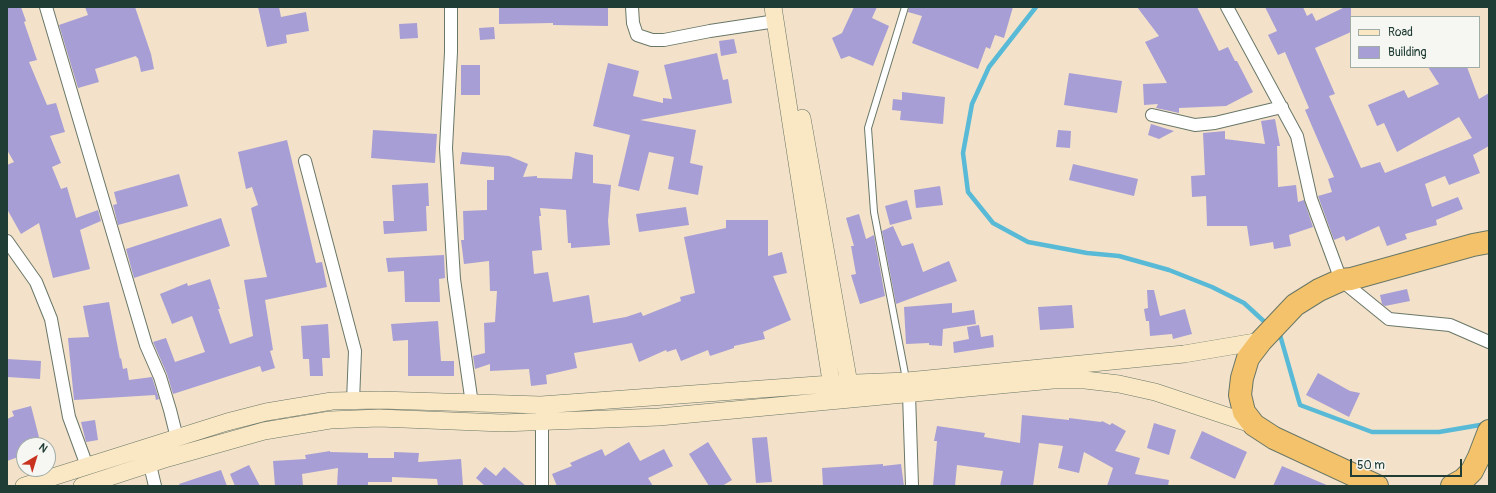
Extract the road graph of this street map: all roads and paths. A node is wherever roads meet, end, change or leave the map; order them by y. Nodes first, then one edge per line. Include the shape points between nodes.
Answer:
1 (46, 7) edge
2 (451, 7) edge
3 (632, 7) edge
4 (905, 7) edge
5 (1227, 7) edge
6 (777, 12) edge
7 (1282, 107) junction
8 (1152, 115) dead end
9 (305, 161) dead end
10 (7, 241) edge
11 (1484, 241) edge
12 (1341, 280) junction
13 (1260, 341) junction
14 (1489, 342) edge
15 (831, 384) junction
16 (908, 387) junction
17 (851, 392) junction
18 (353, 401) junction
19 (834, 401) junction
20 (472, 404) junction
21 (542, 413) junction
22 (1254, 425) junction
23 (1489, 432) edge
24 (177, 438) junction
25 (150, 464) junction
26 (87, 466) junction
27 (1471, 478) edge
28 (1374, 485) edge
29 (24, 486) edge
30 (82, 486) edge
31 (155, 486) edge
32 (542, 486) edge
33 (912, 486) edge
34 (1452, 486) edge

1 - 24 street via 146,345 160,377
2 - 20 street via 446,148 454,278
3 - 6 street via 632,23 637,35 652,40 710,31
4 - 16 lane via 868,128 874,212
5 - 7 street
6 - 15 main road
6 - 17 main road
7 - 8 street via 1215,123 1195,125
7 - 12 street via 1297,136 1311,200
9 - 18 street via 355,351
10 - 26 street via 36,282 52,319 69,417
11 - 12 highway
12 - 13 highway via 1319,290 1295,306
12 - 14 street via 1389,319 1450,325
13 - 16 main road via 1184,354
13 - 22 highway via 1248,358 1240,389 1244,412
15 - 17 main road
15 - 19 main road
15 - 21 main road
16 - 17 main road
16 - 22 main road via 1085,380 1155,392
16 - 33 street
17 - 19 main road
18 - 20 main road
18 - 24 main road via 332,401 266,412
19 - 21 main road via 658,417
20 - 21 main road
21 - 25 main road via 502,423 379,418 330,420 264,431
21 - 32 street
22 - 28 highway via 1274,438
23 - 27 highway
24 - 26 main road
25 - 30 main road
25 - 31 street
26 - 29 main road
27 - 34 highway

